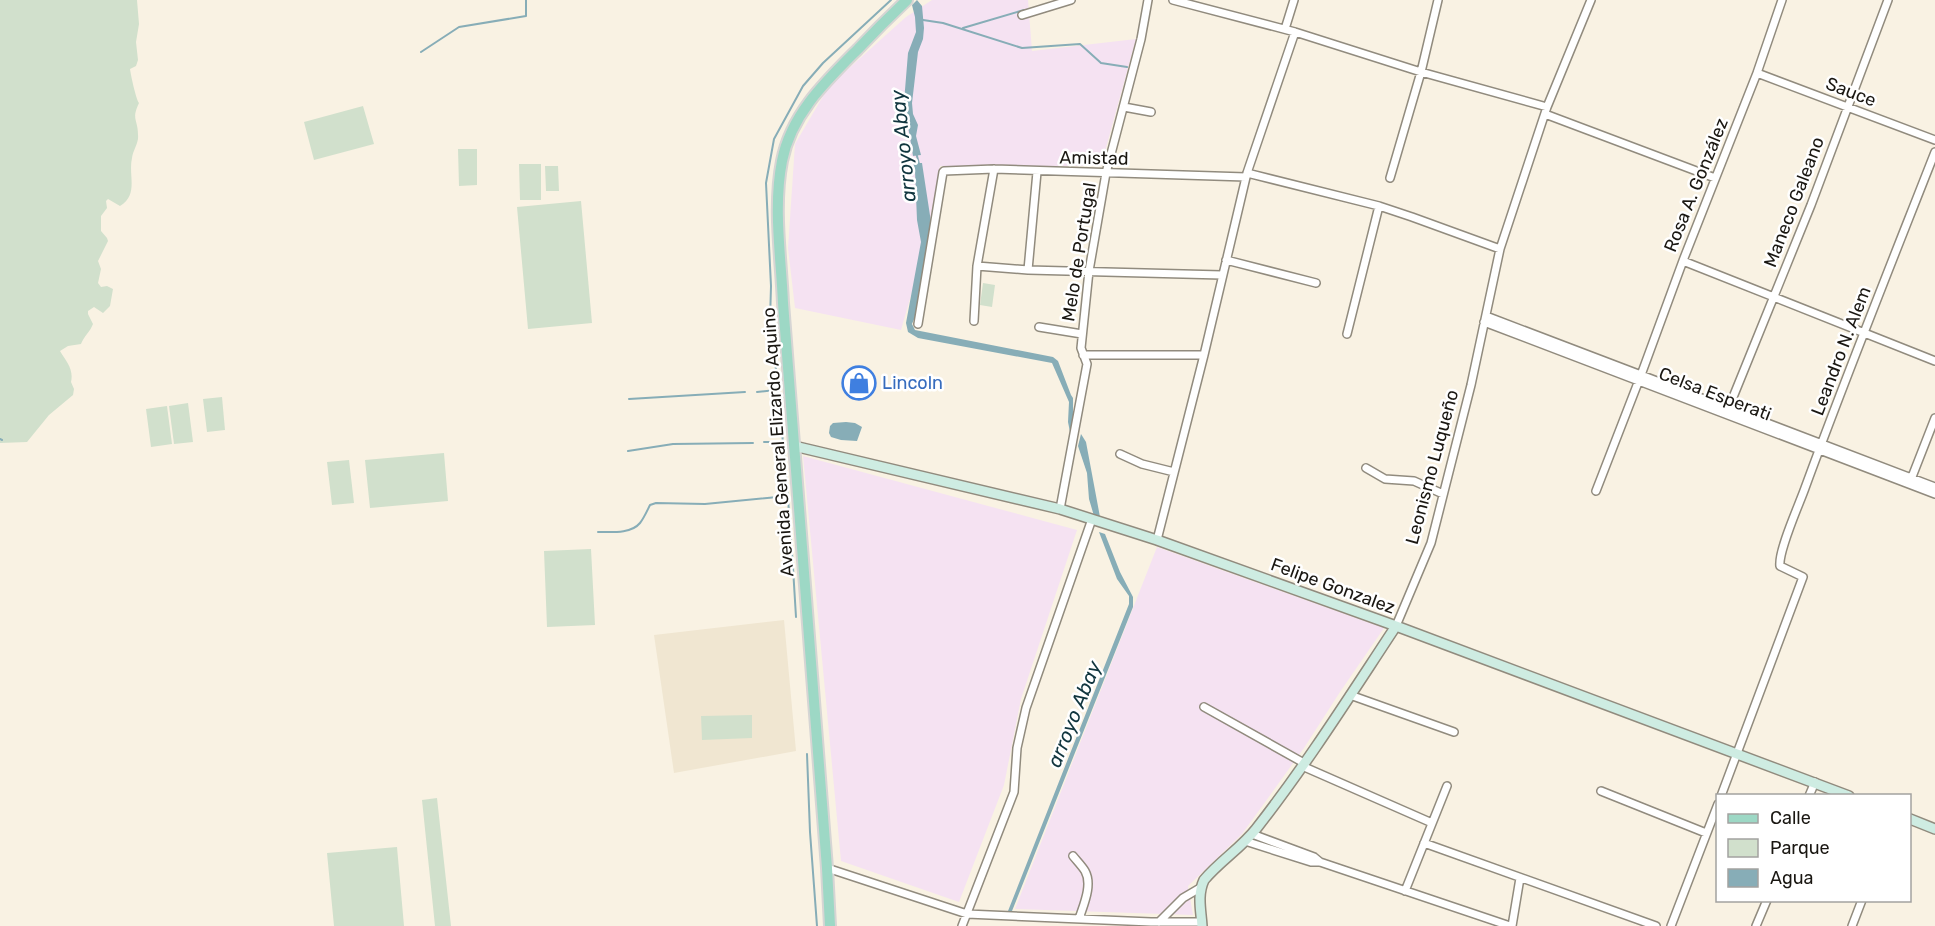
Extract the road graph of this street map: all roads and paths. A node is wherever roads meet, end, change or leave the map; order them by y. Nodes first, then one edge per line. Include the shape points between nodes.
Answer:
1 (1071, 0) edge
2 (1148, 0) edge
3 (1173, 0) edge
4 (1294, 0) edge
5 (1438, 0) edge
6 (1590, 0) edge
7 (1782, 0) edge
8 (1888, 0) edge
9 (905, 2) edge
10 (1022, 15) dead end
11 (1285, 29) junction
12 (1295, 32) junction
13 (1421, 72) junction
14 (1757, 73) junction
15 (1847, 106) junction
16 (1124, 107) junction
17 (1546, 111) junction
18 (1151, 112) dead end
19 (1935, 140) edge
20 (1935, 152) edge
21 (994, 169) junction
22 (1037, 172) junction
23 (1106, 173) junction
24 (1246, 175) junction
25 (1390, 178) dead end
26 (1715, 178) junction
27 (1379, 206) junction
28 (1500, 249) junction
29 (1226, 260) junction
30 (1683, 261) junction
31 (977, 266) junction
32 (1028, 270) junction
33 (1089, 271) junction
34 (1222, 275) junction
35 (1316, 283) dead end
36 (1773, 297) junction
37 (1485, 319) junction
38 (974, 321) dead end
39 (918, 324) dead end
40 (1039, 327) dead end
41 (1865, 332) junction
42 (1347, 333) dead end
43 (1082, 334) junction
44 (1083, 355) junction
45 (1204, 355) junction
46 (1935, 361) edge
47 (1640, 378) junction
48 (1727, 411) junction
49 (1935, 418) edge
50 (794, 446) junction
51 (1820, 447) junction
52 (1120, 454) dead end
53 (1366, 468) dead end
54 (1174, 472) junction
55 (1910, 481) junction
56 (1935, 487) edge
57 (1596, 491) dead end
58 (1443, 494) junction
59 (1935, 494) edge
60 (1060, 509) junction
61 (1092, 519) junction
62 (1157, 540) junction
63 (1396, 626) junction
64 (1350, 694) junction
65 (1204, 707) dead end
66 (1454, 732) dead end
67 (1737, 753) junction
68 (1303, 764) junction
69 (1815, 782) junction
70 (1447, 786) dead end
71 (1601, 791) dead end
72 (1721, 794) edge
73 (1809, 794) edge
74 (1846, 794) edge
75 (1716, 809) edge
76 (1911, 819) edge
77 (1432, 823) junction
78 (1935, 829) edge
79 (1706, 834) junction
80 (1249, 837) junction
81 (1424, 843) junction
82 (1073, 856) dead end
83 (827, 868) junction
84 (1520, 878) junction
85 (1200, 888) junction
86 (1406, 891) junction
87 (1766, 902) edge
88 (1861, 902) edge
89 (967, 914) junction
90 (1080, 919) junction
91 (1159, 922) junction
92 (1150, 924) edge
93 (1202, 924) edge
94 (830, 926) edge
95 (962, 926) edge
96 (1511, 926) edge
97 (1656, 926) edge
98 (1671, 926) edge
99 (1756, 926) edge
100 (1852, 926) edge

1 - 10 street
2 - 16 street, Melo de Portugal
3 - 11 street
4 - 11 street
5 - 13 street
6 - 17 street, Leonismo Luqueño
7 - 14 street, Rosa A. González
8 - 15 street, Maneco Galeano
9 - 50 main road, Avenida General Elizardo Aquino via 819,89 790,134 782,159 778,214
11 - 12 street
12 - 13 street
12 - 24 street
13 - 17 street
13 - 25 street
14 - 15 street, Sauce
14 - 26 street, Rosa A. González
15 - 19 street, Sauce
15 - 36 street, Maneco Galeano
16 - 18 street
16 - 23 street, Melo de Portugal
17 - 26 street
17 - 28 street, Leonismo Luqueño
20 - 41 street, Leandro N. Alem
21 - 22 street, Amistad
21 - 31 street
21 - 39 street, Amistad via 943,172
22 - 23 street, Amistad
22 - 32 street
23 - 24 street, Amistad
23 - 33 street, Melo de Portugal
24 - 27 street, Amistad
24 - 29 street
26 - 30 street, Rosa A. González
27 - 28 street, Amistad
27 - 42 street
28 - 37 street, Leonismo Luqueño
29 - 34 street
29 - 35 street
30 - 36 street
30 - 47 street, Rosa A. González
31 - 32 street
31 - 38 street
32 - 33 street
33 - 34 street
33 - 43 street, Melo de Portugal
34 - 45 street
36 - 41 street
36 - 48 street, Maneco Galeano
37 - 47 street, Celsa Esperati
37 - 58 street, Leonismo Luqueño
40 - 43 street
41 - 46 street
41 - 51 street, Leandro N. Alem
43 - 44 street, Melo de Portugal
44 - 45 street
44 - 60 street, Melo de Portugal via 1088,364
45 - 54 street
47 - 48 street, Celsa Esperati
47 - 57 street, Rosa A. González
48 - 51 street, Celsa Esperati
49 - 55 street
50 - 60 street, Felipe Gonzalez
50 - 83 main road, Avenida General Elizardo Aquino
51 - 55 street, Celsa Esperati
51 - 67 street, Leandro N. Alem via 1779,562 1781,567 1803,577
52 - 54 street
53 - 58 street via 1382,478 1414,480
54 - 62 street
55 - 56 street, Celsa Esperati
55 - 59 street, Celsa Esperati
58 - 63 street, Leonismo Luqueño via 1431,543
60 - 61 street, Felipe Gonzalez
61 - 62 street, Felipe Gonzalez
61 - 89 street via 1026,708 1017,748 1014,792
62 - 63 street, Felipe Gonzalez
63 - 64 street, Leonismo Luqueño
63 - 67 street, Felipe Gonzalez
64 - 66 street
64 - 68 street, Leonismo Luqueño
65 - 68 street
67 - 69 street, Felipe Gonzalez
67 - 72 street
68 - 77 street
68 - 80 street, Leonismo Luqueño
69 - 73 street
69 - 74 street, Felipe Gonzalez
70 - 77 street
71 - 79 street
75 - 79 street
76 - 78 street
77 - 81 street
79 - 98 street
80 - 85 street, Leonismo Luqueño via 1212,871
80 - 86 street
81 - 84 street
81 - 86 street
82 - 90 street via 1088,879
83 - 89 street
83 - 94 main road, Avenida General Elizardo Aquino
84 - 96 street
84 - 97 street
85 - 91 street via 1183,898
85 - 93 street
86 - 96 street
87 - 99 street
88 - 100 street
89 - 90 street
89 - 95 street
90 - 92 street
91 - 92 street
91 - 93 street

